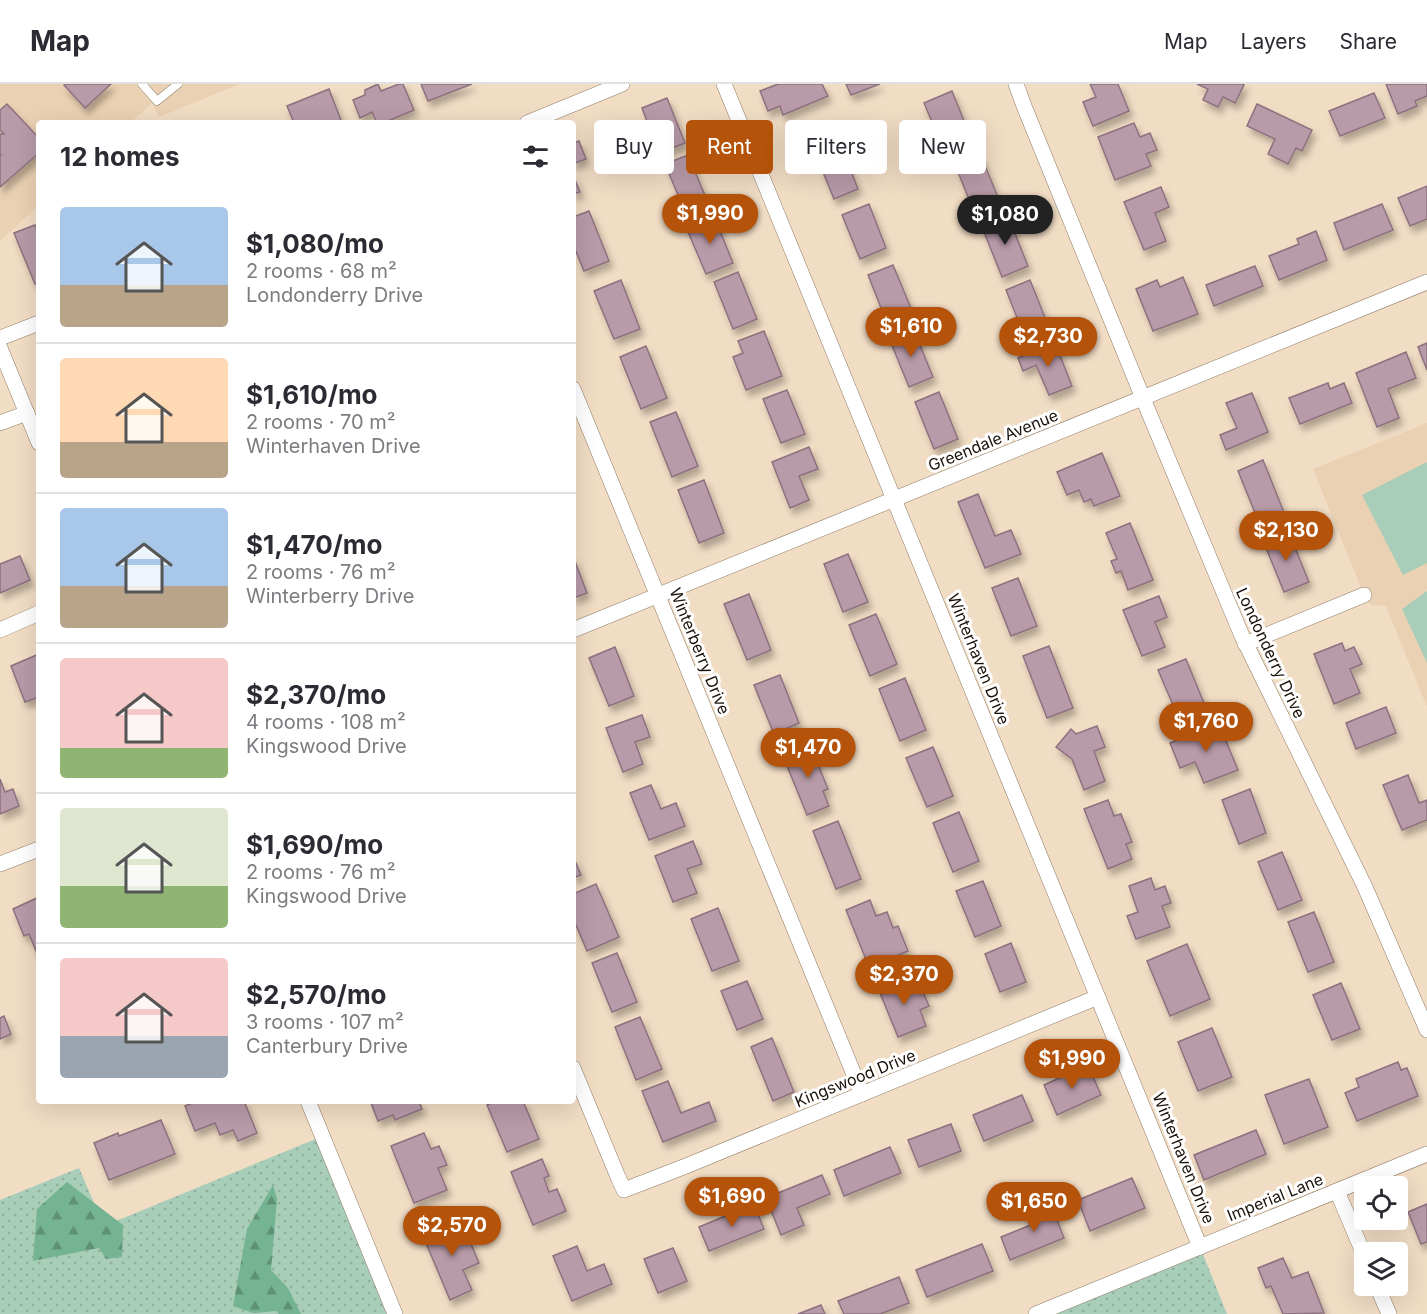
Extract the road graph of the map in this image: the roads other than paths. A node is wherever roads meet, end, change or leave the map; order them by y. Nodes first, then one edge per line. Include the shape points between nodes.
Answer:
1 (142, 84) edge
2 (178, 84) edge
3 (622, 84) edge
4 (724, 84) edge
5 (1016, 84) edge
6 (534, 120) edge
7 (1427, 282) edge
8 (36, 323) edge
9 (0, 338) edge
10 (0, 348) edge
11 (576, 396) edge
12 (1143, 398) junction
13 (27, 412) junction
14 (0, 423) edge
15 (36, 435) edge
16 (895, 500) junction
17 (1364, 595) dead end
18 (658, 596) junction
19 (36, 614) edge
20 (576, 629) edge
21 (0, 630) edge
22 (1245, 644) junction
23 (36, 850) edge
24 (0, 864) edge
25 (1098, 997) junction
26 (1427, 1030) edge
27 (576, 1075) edge
28 (862, 1094) junction
29 (309, 1104) edge
30 (1427, 1154) edge
31 (1337, 1191) junction
32 (1359, 1242) edge
33 (1200, 1247) junction
34 (1381, 1296) edge
35 (395, 1314) edge
36 (1036, 1314) edge
37 (1389, 1314) edge

1 - 2 lane via 158,101
3 - 6 street
4 - 16 street, Winterhaven Drive
5 - 12 street, Londonderry Drive
7 - 12 street, Greendale Avenue
8 - 9 street
10 - 13 street
11 - 18 street, Winterberry Drive
12 - 16 street, Greendale Avenue
12 - 22 street, Londonderry Drive
13 - 14 street
13 - 15 street
16 - 18 street, Greendale Avenue
16 - 25 street, Winterhaven Drive
17 - 22 street
18 - 20 street, Greendale Avenue
18 - 28 street, Winterberry Drive
19 - 21 street
22 - 26 street, Londonderry Drive via 1365,887
23 - 24 street
25 - 28 street, Kingswood Drive
25 - 33 street, Winterhaven Drive
27 - 28 street, Kingswood Drive via 624,1190
29 - 35 street
30 - 31 street, Imperial Lane
31 - 32 street
31 - 33 street, Imperial Lane
33 - 36 street, Imperial Lane
34 - 37 street

